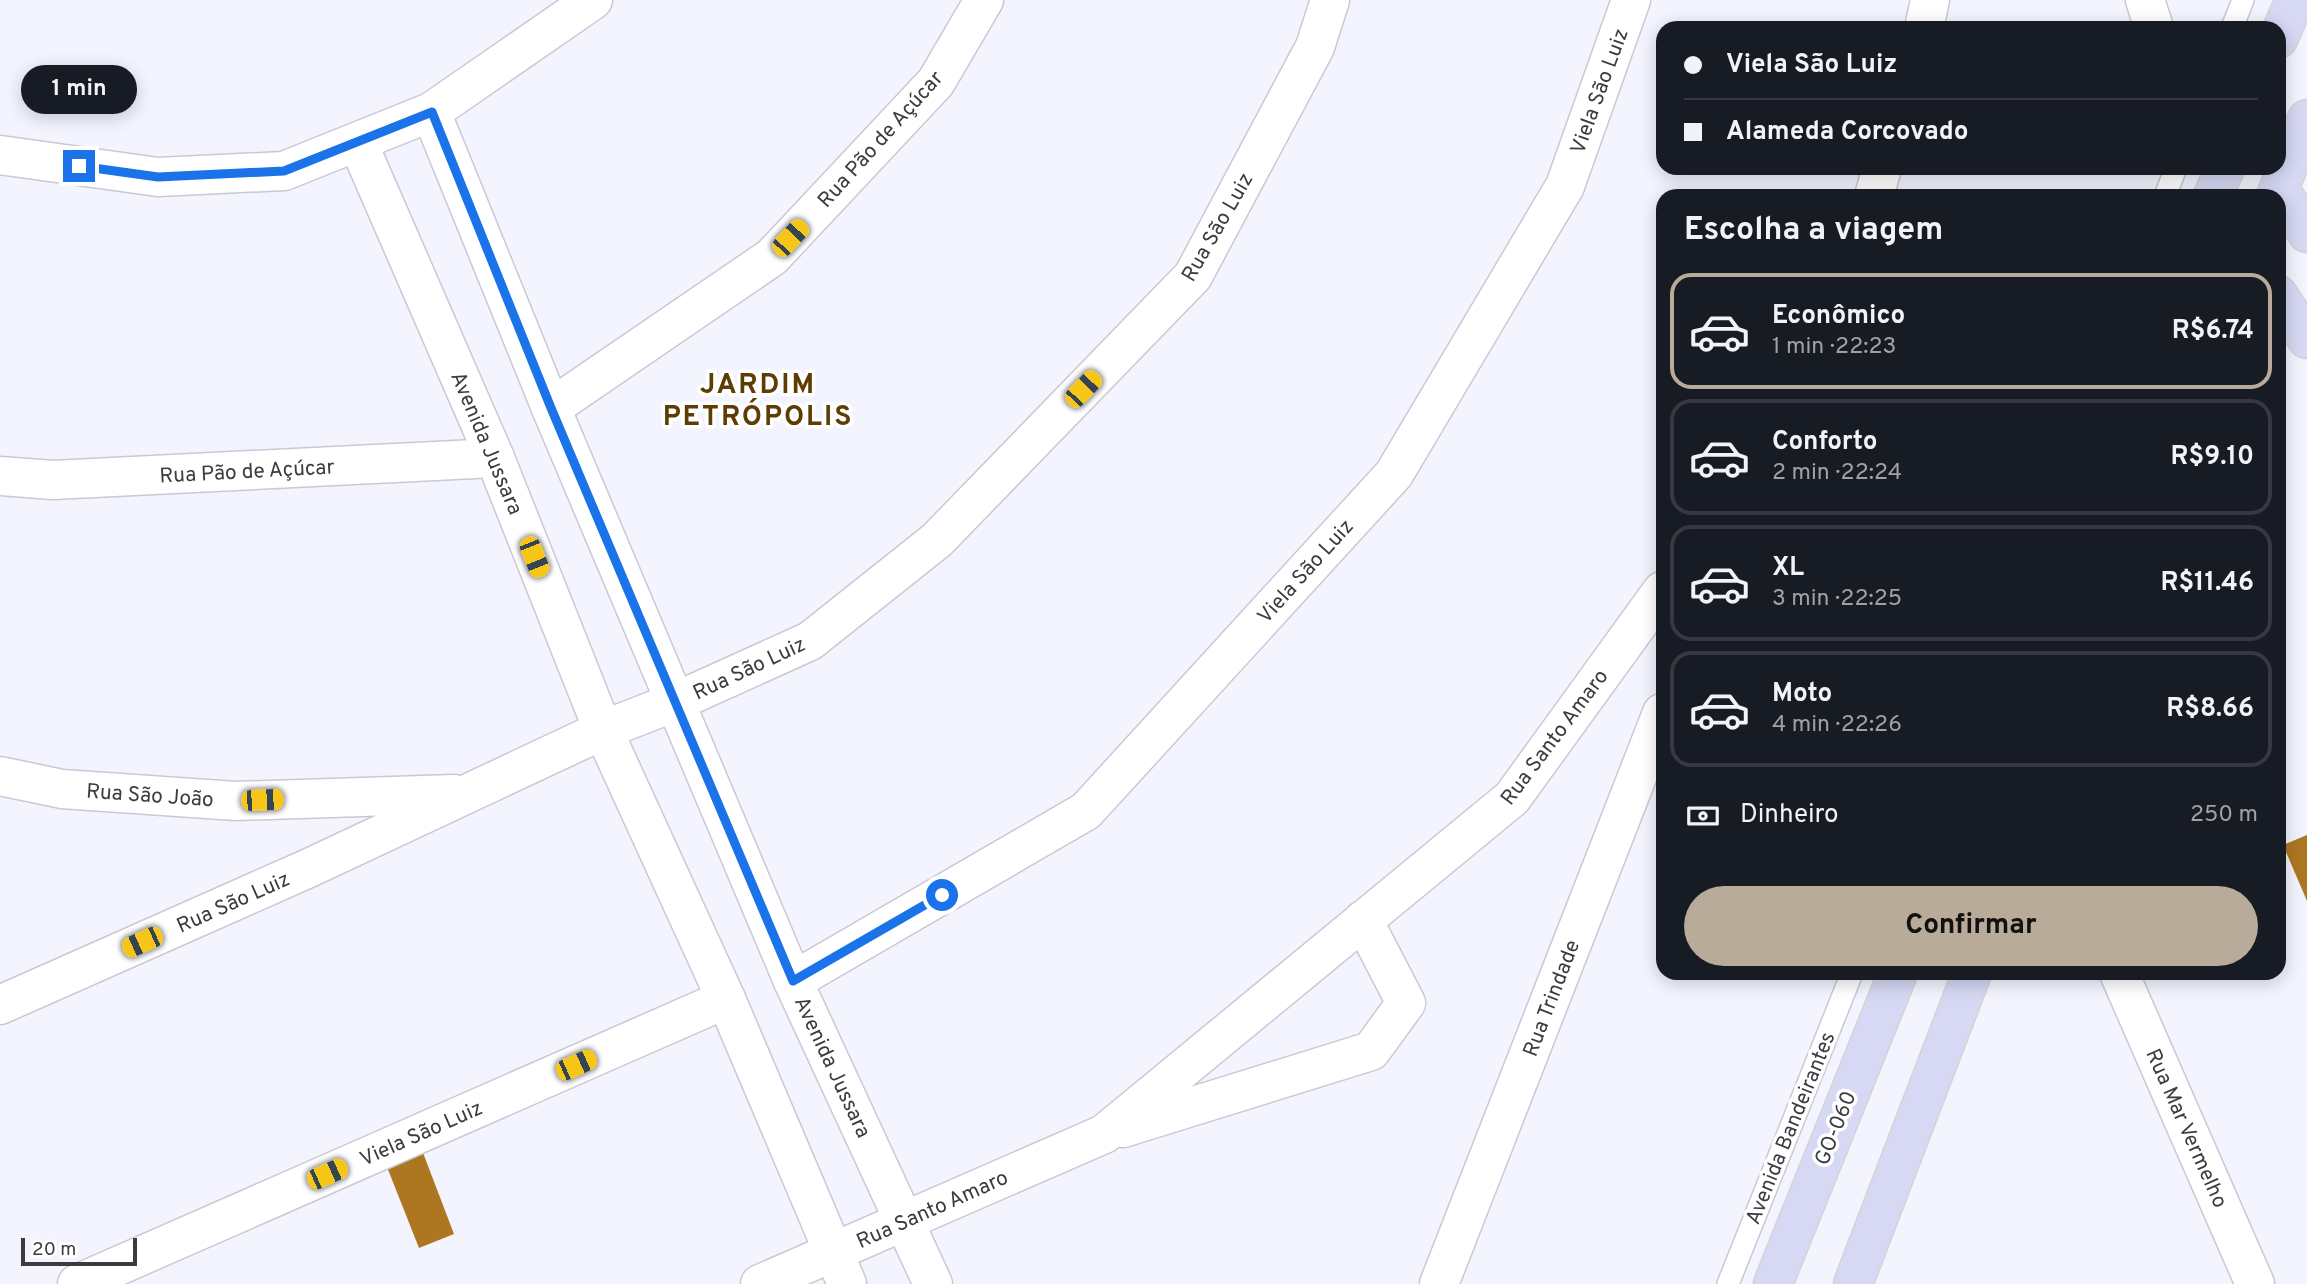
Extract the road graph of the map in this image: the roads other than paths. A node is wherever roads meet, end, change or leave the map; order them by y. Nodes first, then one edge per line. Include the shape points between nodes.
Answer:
1 (593, 0) edge
2 (985, 0) edge
3 (1330, 0) edge
4 (1631, 0) edge
5 (1930, 0) edge
6 (2145, 0) edge
7 (2243, 0) edge
8 (2295, 0) edge
9 (1926, 21) edge
10 (2152, 21) edge
11 (2235, 21) edge
12 (2286, 21) edge
13 (432, 112) junction
14 (2307, 119) edge
15 (358, 143) junction
16 (0, 155) edge
17 (2286, 172) edge
18 (2286, 203) edge
19 (2307, 233) edge
20 (2286, 307) edge
21 (2307, 339) edge
22 (551, 408) junction
23 (495, 458) junction
24 (0, 476) edge
25 (1656, 599) edge
26 (676, 702) junction
27 (1656, 728) edge
28 (603, 730) junction
29 (0, 776) edge
30 (470, 793) junction
31 (1363, 920) junction
32 (1849, 980) edge
33 (1895, 980) edge
34 (1969, 980) edge
35 (2122, 980) edge
36 (793, 981) junction
37 (726, 999) junction
38 (0, 1005) edge
39 (1835, 1015) junction
40 (1875, 1027) junction
41 (1104, 1133) junction
42 (904, 1222) junction
43 (840, 1268) edge
44 (77, 1284) edge
45 (760, 1284) edge
46 (933, 1284) edge
47 (1440, 1284) edge
48 (1728, 1284) edge
49 (1773, 1284) edge
50 (1853, 1284) edge
51 (2255, 1284) edge

1 - 13 street
2 - 22 street, Rua Pão de Açúcar via 936,82 772,257
3 - 26 street, Rua São Luiz via 1315,47 1193,276 937,540 810,641
4 - 36 street, Viela São Luiz via 1565,186 1394,474 1086,811
5 - 9 street
6 - 10 street
7 - 11 lane
8 - 12 main road
13 - 15 street
13 - 22 street, Avenida Jussara
14 - 17 main road
15 - 16 street via 284,171 158,177
15 - 23 street, Avenida Jussara
18 - 19 main road
20 - 21 main road
22 - 26 street, Avenida Jussara
23 - 24 street, Rua Pão de Açúcar via 53,480
23 - 28 street, Avenida Jussara
25 - 31 street, Rua Santo Amaro via 1511,798
26 - 28 street, Rua São Luiz
26 - 36 street, Avenida Jussara
27 - 47 street, Rua Trindade
28 - 30 street, Rua São Luiz
28 - 37 street, Avenida Jussara
29 - 30 street, Rua São João via 62,789 236,801
30 - 38 street, Rua São Luiz
31 - 41 street, Rua Santo Amaro
31 - 41 street, Rua Santo Amaro via 1406,1003 1371,1051
32 - 39 lane, Avenida Bandeirantes
33 - 40 main road, GO-060 / GO-060
34 - 50 main road
35 - 51 street, Rua Mar Vermelho
36 - 42 street, Avenida Jussara
37 - 43 street, Avenida Jussara
37 - 44 street, Viela São Luiz
39 - 40 lane
39 - 48 lane, Avenida Bandeirantes
40 - 49 main road, GO-060 / GO-060
41 - 42 street, Rua Santo Amaro
42 - 43 street, Rua Santo Amaro
42 - 46 street, Avenida Jussara
43 - 45 street, Rua Santo Amaro

